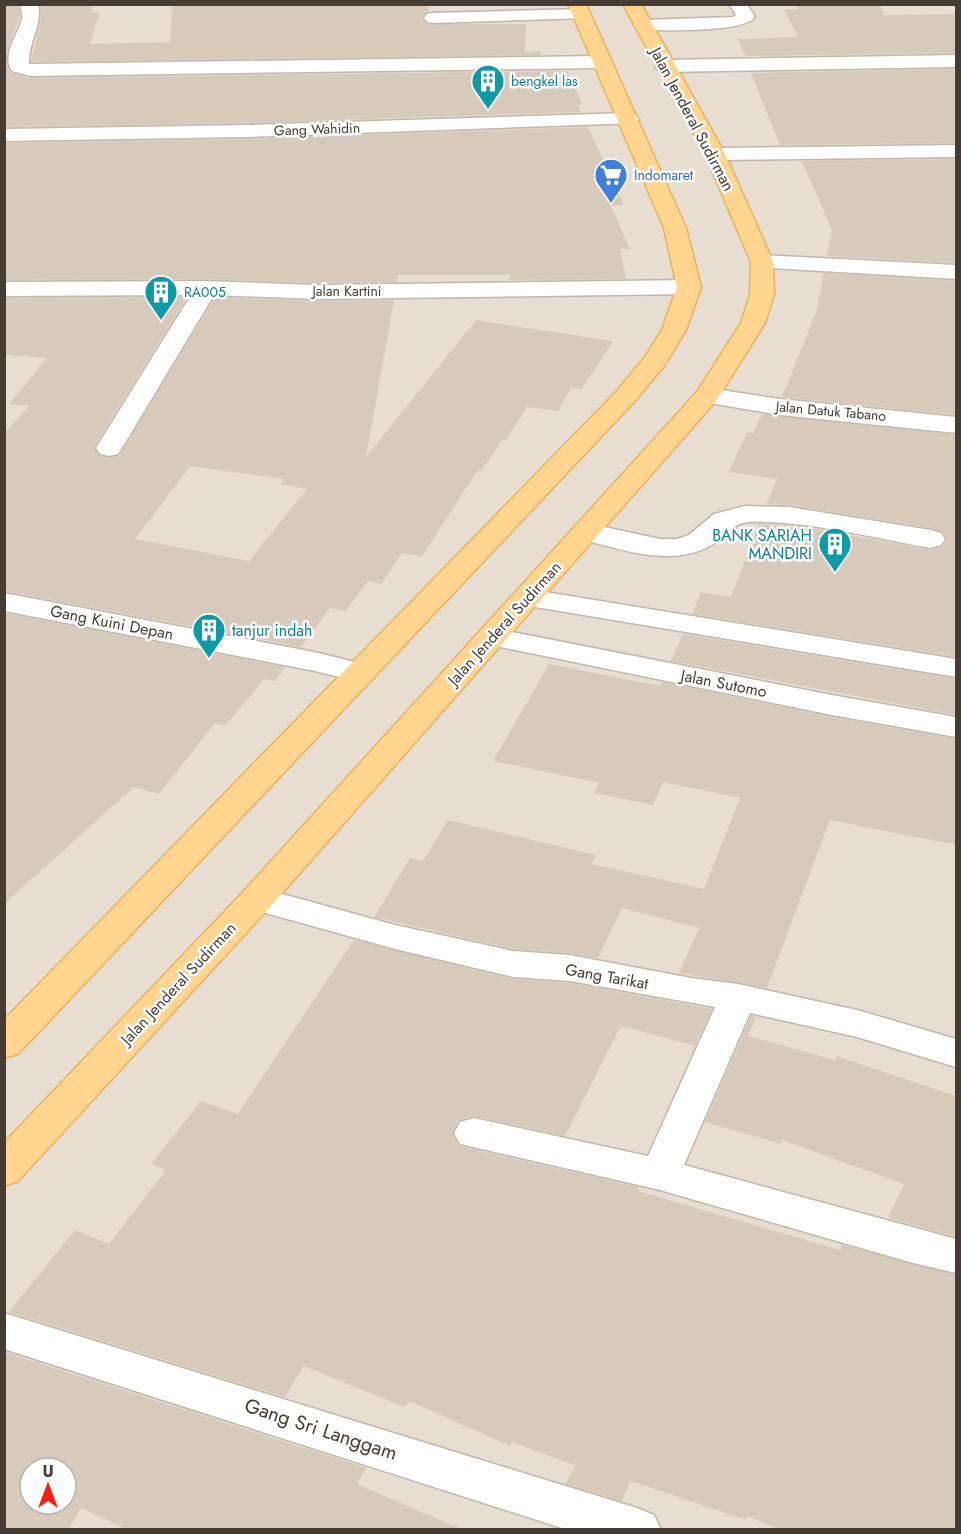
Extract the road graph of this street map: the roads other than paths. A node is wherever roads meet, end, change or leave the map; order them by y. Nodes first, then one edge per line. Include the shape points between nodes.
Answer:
1 (30, 4) edge
2 (738, 4) edge
3 (579, 9) edge
4 (637, 15) edge
5 (433, 18) dead end
6 (28, 32) junction
7 (4, 33) edge
8 (957, 61) edge
9 (602, 62) junction
10 (665, 66) junction
11 (628, 119) junction
12 (4, 135) edge
13 (957, 152) edge
14 (715, 154) junction
15 (762, 262) junction
16 (957, 272) edge
17 (689, 287) junction
18 (207, 288) junction
19 (4, 289) edge
20 (706, 396) junction
21 (957, 425) edge
22 (110, 448) dead end
23 (586, 532) junction
24 (931, 539) dead end
25 (527, 598) junction
26 (4, 602) edge
27 (492, 637) junction
28 (957, 668) edge
29 (359, 673) junction
30 (957, 727) edge
31 (257, 899) junction
32 (738, 997) junction
33 (4, 1044) edge
34 (957, 1053) edge
35 (474, 1133) dead end
36 (4, 1170) edge
37 (660, 1173) junction
38 (957, 1256) edge
39 (4, 1331) edge
40 (637, 1530) edge

1 - 6 street
2 - 4 street via 747,17 736,22
3 - 5 street
3 - 9 main road
4 - 10 main road, Jalan Jenderal Sudirman
6 - 7 street
6 - 9 street via 20,50 19,67 46,71
8 - 10 street
9 - 11 main road
10 - 14 main road, Jalan Jenderal Sudirman
11 - 12 street, Gang Wahidin
11 - 17 main road via 675,228
13 - 14 street
14 - 15 main road, Jalan Jenderal Sudirman
15 - 16 street
15 - 20 main road, Jalan Jenderal Sudirman via 762,295 753,323
17 - 18 street, Jalan Kartini via 315,292
17 - 29 main road via 674,330 625,397
18 - 19 street, Jalan Kartini
18 - 22 street
20 - 21 street, Jalan Datuk Tabano
20 - 23 main road, Jalan Jenderal Sudirman
23 - 24 street via 660,548 681,548 699,541 724,520 745,514 789,515
23 - 25 main road, Jalan Jenderal Sudirman
25 - 27 main road, Jalan Jenderal Sudirman
25 - 28 street
26 - 29 street, Gang Kuini Depan
27 - 30 street, Jalan Sutomo
27 - 31 main road, Jalan Jenderal Sudirman
29 - 33 main road
31 - 32 street, Gang Tarikat via 513,964 570,968
31 - 36 main road, Jalan Jenderal Sudirman
32 - 34 street, Gang Tarikat via 857,1024
32 - 37 street
35 - 37 street
37 - 38 street
39 - 40 street, Gang Sri Langgam

